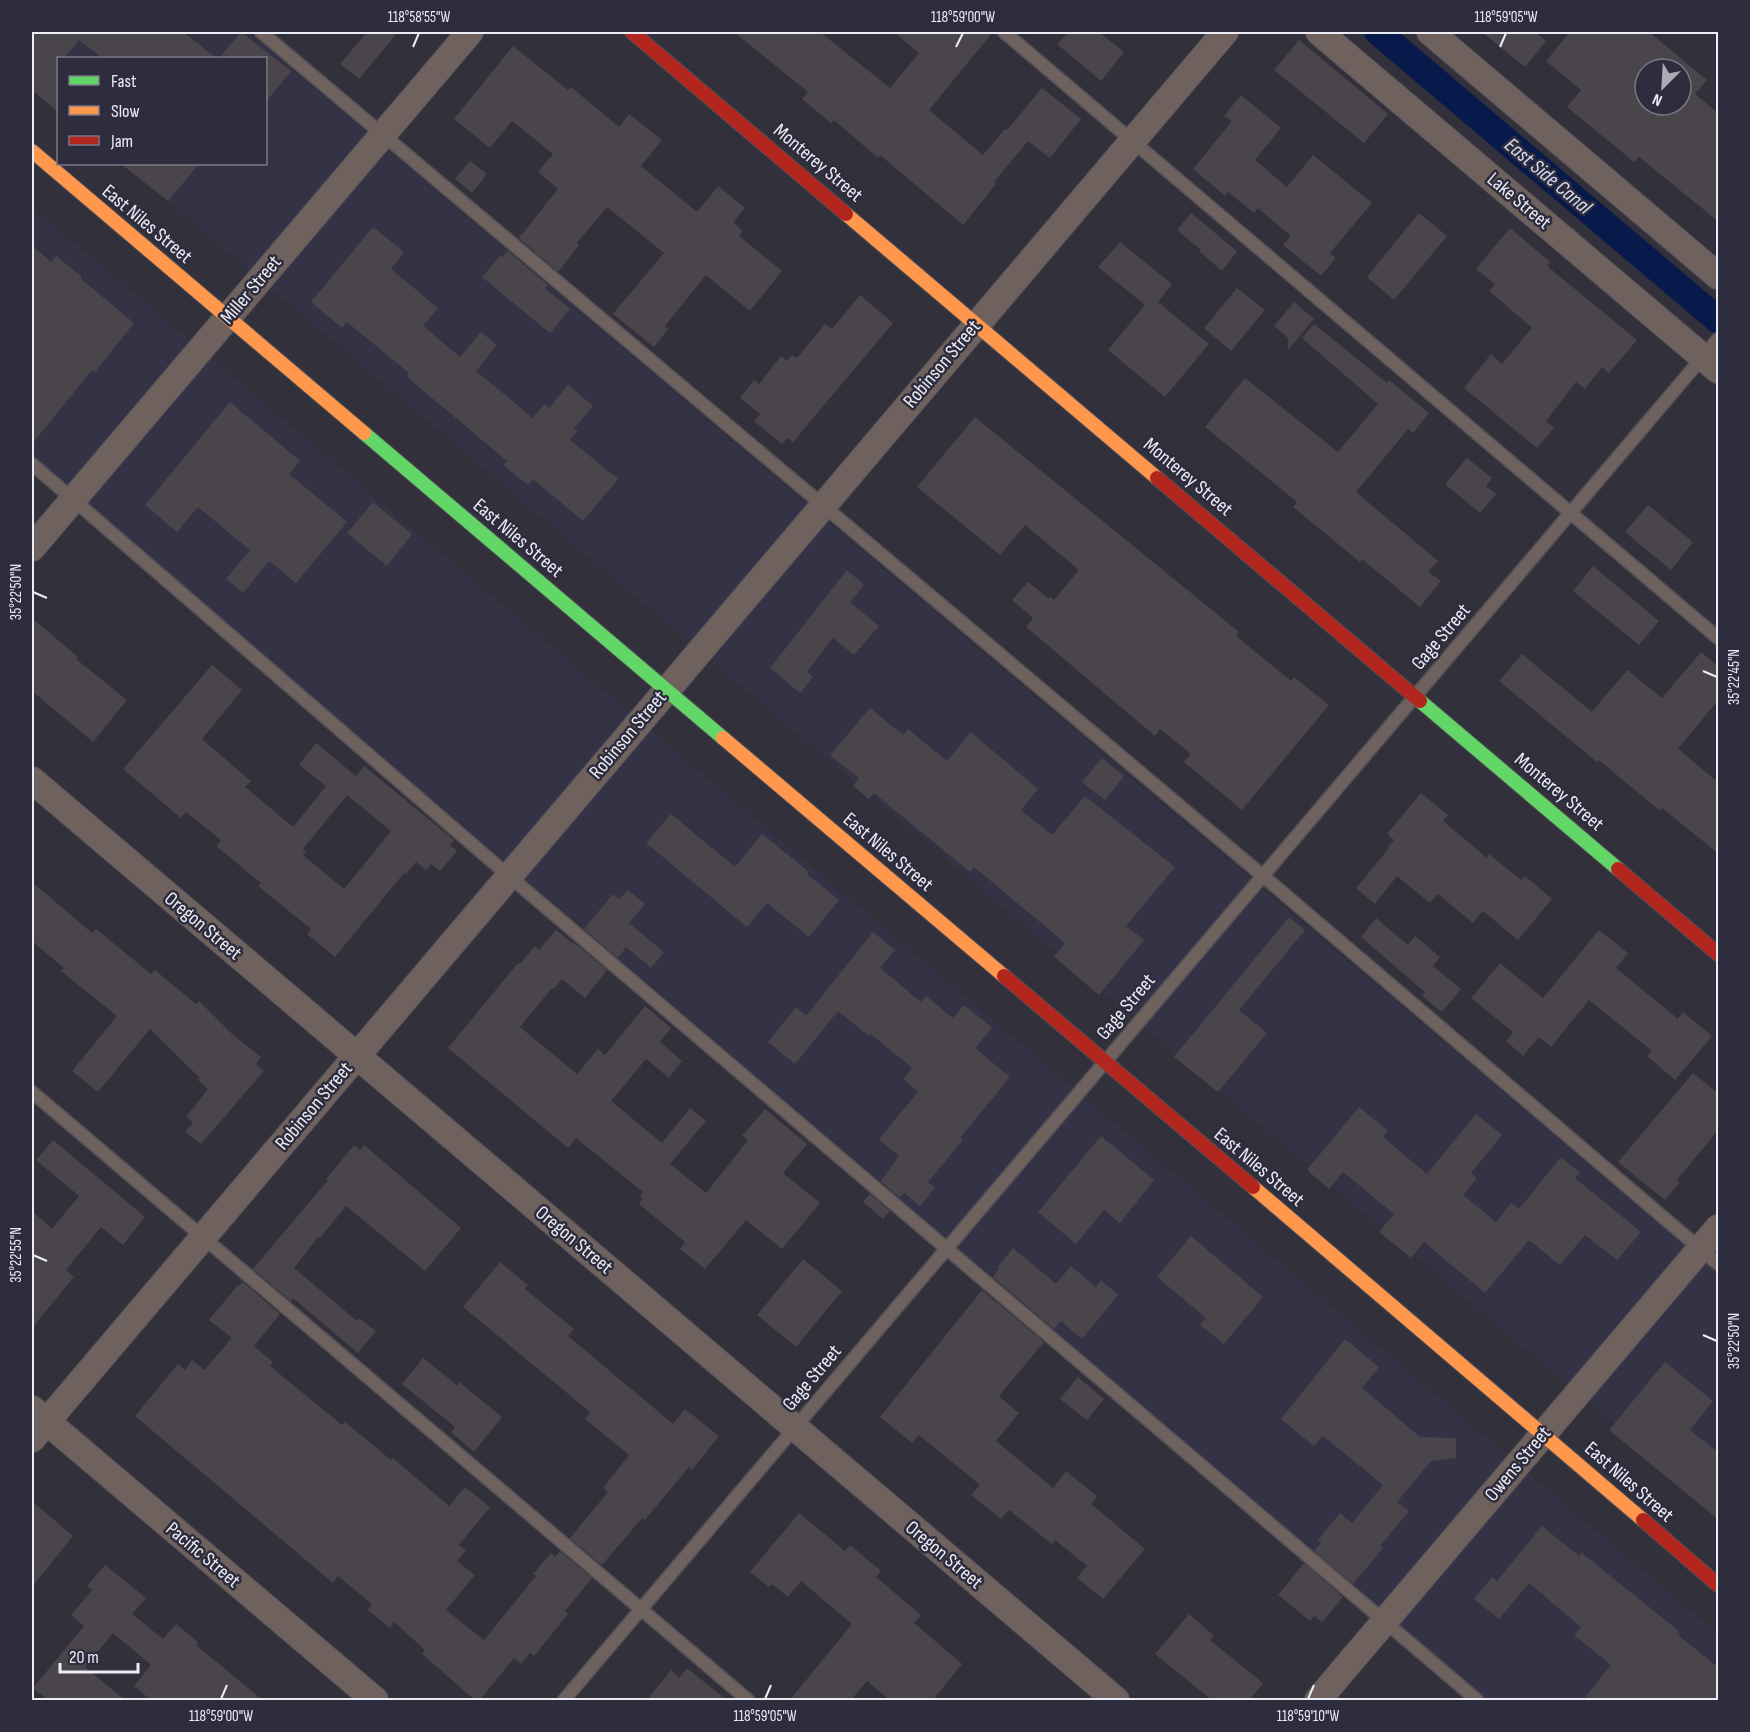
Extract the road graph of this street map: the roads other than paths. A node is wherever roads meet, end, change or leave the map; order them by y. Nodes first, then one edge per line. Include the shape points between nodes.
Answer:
1 (261, 32) edge
2 (470, 32) edge
3 (632, 32) edge
4 (1004, 32) edge
5 (1225, 32) edge
6 (1319, 32) edge
7 (1430, 32) edge
8 (382, 135) junction
9 (1132, 141) junction
10 (32, 151) edge
11 (1719, 276) edge
12 (227, 317) junction
13 (977, 324) junction
14 (1713, 356) edge
15 (32, 464) edge
16 (73, 499) junction
17 (823, 506) junction
18 (1571, 513) junction
19 (32, 548) edge
20 (1719, 638) edge
21 (666, 690) junction
22 (1416, 696) junction
23 (32, 780) edge
24 (509, 876) junction
25 (1263, 876) junction
26 (1719, 954) edge
27 (356, 1055) junction
28 (1106, 1062) junction
29 (32, 1092) edge
30 (1719, 1228) edge
31 (202, 1237) junction
32 (947, 1250) junction
33 (1710, 1257) edge
34 (36, 1423) edge
35 (795, 1428) junction
36 (1544, 1434) junction
37 (1719, 1585) edge
38 (641, 1609) junction
39 (1385, 1622) junction
40 (375, 1701) edge
41 (564, 1701) edge
42 (748, 1701) edge
43 (1116, 1701) edge
44 (1318, 1701) edge
45 (1477, 1701) edge

1 - 8 lane
2 - 8 street, Miller Street
3 - 13 main road, Monterey Street
4 - 9 lane
5 - 9 street, Robinson Street
6 - 14 street, Lake Street
7 - 11 street
8 - 12 street, Miller Street
8 - 17 lane
9 - 13 street, Robinson Street
9 - 18 lane
10 - 12 main road, East Niles Street
12 - 16 street, Miller Street
12 - 21 main road, East Niles Street
13 - 17 street, Robinson Street
13 - 22 main road, Monterey Street
14 - 18 lane, Gage Street
15 - 16 lane
16 - 19 street, Miller Street
16 - 24 lane
17 - 21 street, Robinson Street
17 - 25 lane
18 - 20 lane
18 - 22 lane, Gage Street
21 - 24 street, Robinson Street
21 - 28 main road, East Niles Street
22 - 25 lane, Gage Street
22 - 26 main road, Monterey Street
23 - 27 street, Oregon Street
24 - 27 street, Robinson Street
24 - 32 lane
25 - 28 lane, Gage Street
25 - 33 lane
27 - 31 street, Robinson Street
27 - 35 street, Oregon Street
28 - 32 lane, Gage Street
28 - 36 main road, East Niles Street
29 - 31 lane
30 - 33 street, Owens Street
31 - 34 street, Robinson Street
31 - 38 lane
32 - 35 lane, Gage Street
32 - 39 lane
33 - 36 street, Owens Street
34 - 40 street, Pacific Street
35 - 38 lane, Gage Street
35 - 43 street, Oregon Street
36 - 37 main road, East Niles Street
36 - 39 street, Owens Street
38 - 41 lane, Gage Street
38 - 42 lane
39 - 44 street, Owens Street
39 - 45 lane

